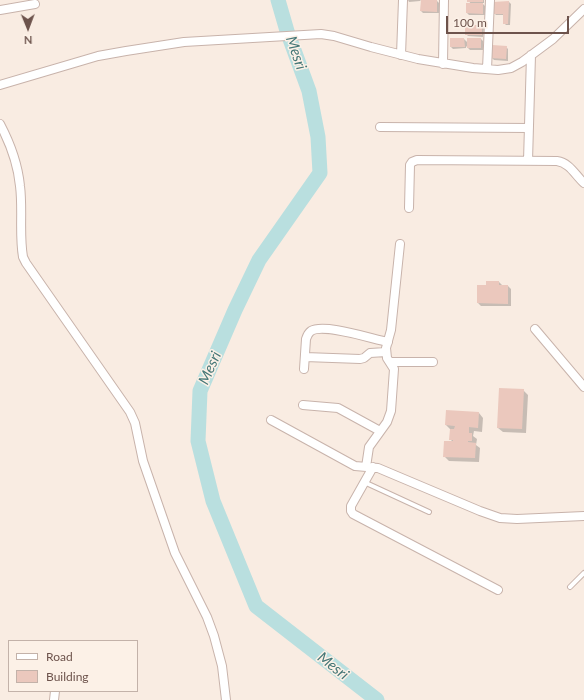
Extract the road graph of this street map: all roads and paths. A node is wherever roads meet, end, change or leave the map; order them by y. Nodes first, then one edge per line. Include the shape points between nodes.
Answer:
1 (403, 0) edge
2 (444, 0) edge
3 (490, 0) edge
4 (34, 4) dead end
5 (584, 9) edge
6 (0, 10) edge
7 (401, 54) junction
8 (531, 55) junction
9 (443, 64) junction
10 (487, 69) junction
11 (0, 85) edge
12 (0, 124) edge
13 (380, 127) dead end
14 (529, 128) junction
15 (528, 161) junction
16 (584, 183) edge
17 (409, 208) dead end
18 (400, 244) dead end
19 (535, 329) dead end
20 (388, 342) junction
21 (386, 352) junction
22 (305, 357) junction
23 (390, 362) junction
24 (433, 362) dead end
25 (304, 369) dead end
26 (584, 387) edge
27 (303, 405) dead end
28 (271, 420) dead end
29 (380, 431) junction
30 (370, 467) junction
31 (364, 482) junction
32 (429, 512) dead end
33 (584, 516) edge
34 (584, 573) edge
35 (570, 587) dead end
36 (498, 590) dead end
37 (226, 700) edge

1 - 7 street
2 - 9 street
3 - 10 street
4 - 6 street
5 - 8 street via 553,39
7 - 9 street
7 - 11 street via 321,34 177,43 98,56
8 - 10 street via 511,68
8 - 14 street
9 - 10 street
12 - 37 street via 16,163 20,186 23,257 55,307 130,412 135,423 143,461 175,553 214,636 222,666
13 - 14 street
14 - 15 street
15 - 16 street via 564,162
15 - 17 street via 417,160 410,165
18 - 20 street via 392,330
19 - 26 street
20 - 21 street
20 - 22 street via 341,330 316,330 308,335
21 - 22 street via 370,353 360,359
21 - 23 street
22 - 25 street
23 - 24 street
23 - 29 street via 394,369 391,411
27 - 29 street via 338,408
28 - 30 street via 355,466
29 - 30 street via 370,447
30 - 31 street
30 - 33 street via 385,470 500,518
31 - 32 lane
31 - 36 street via 351,506 353,514
34 - 35 lane

